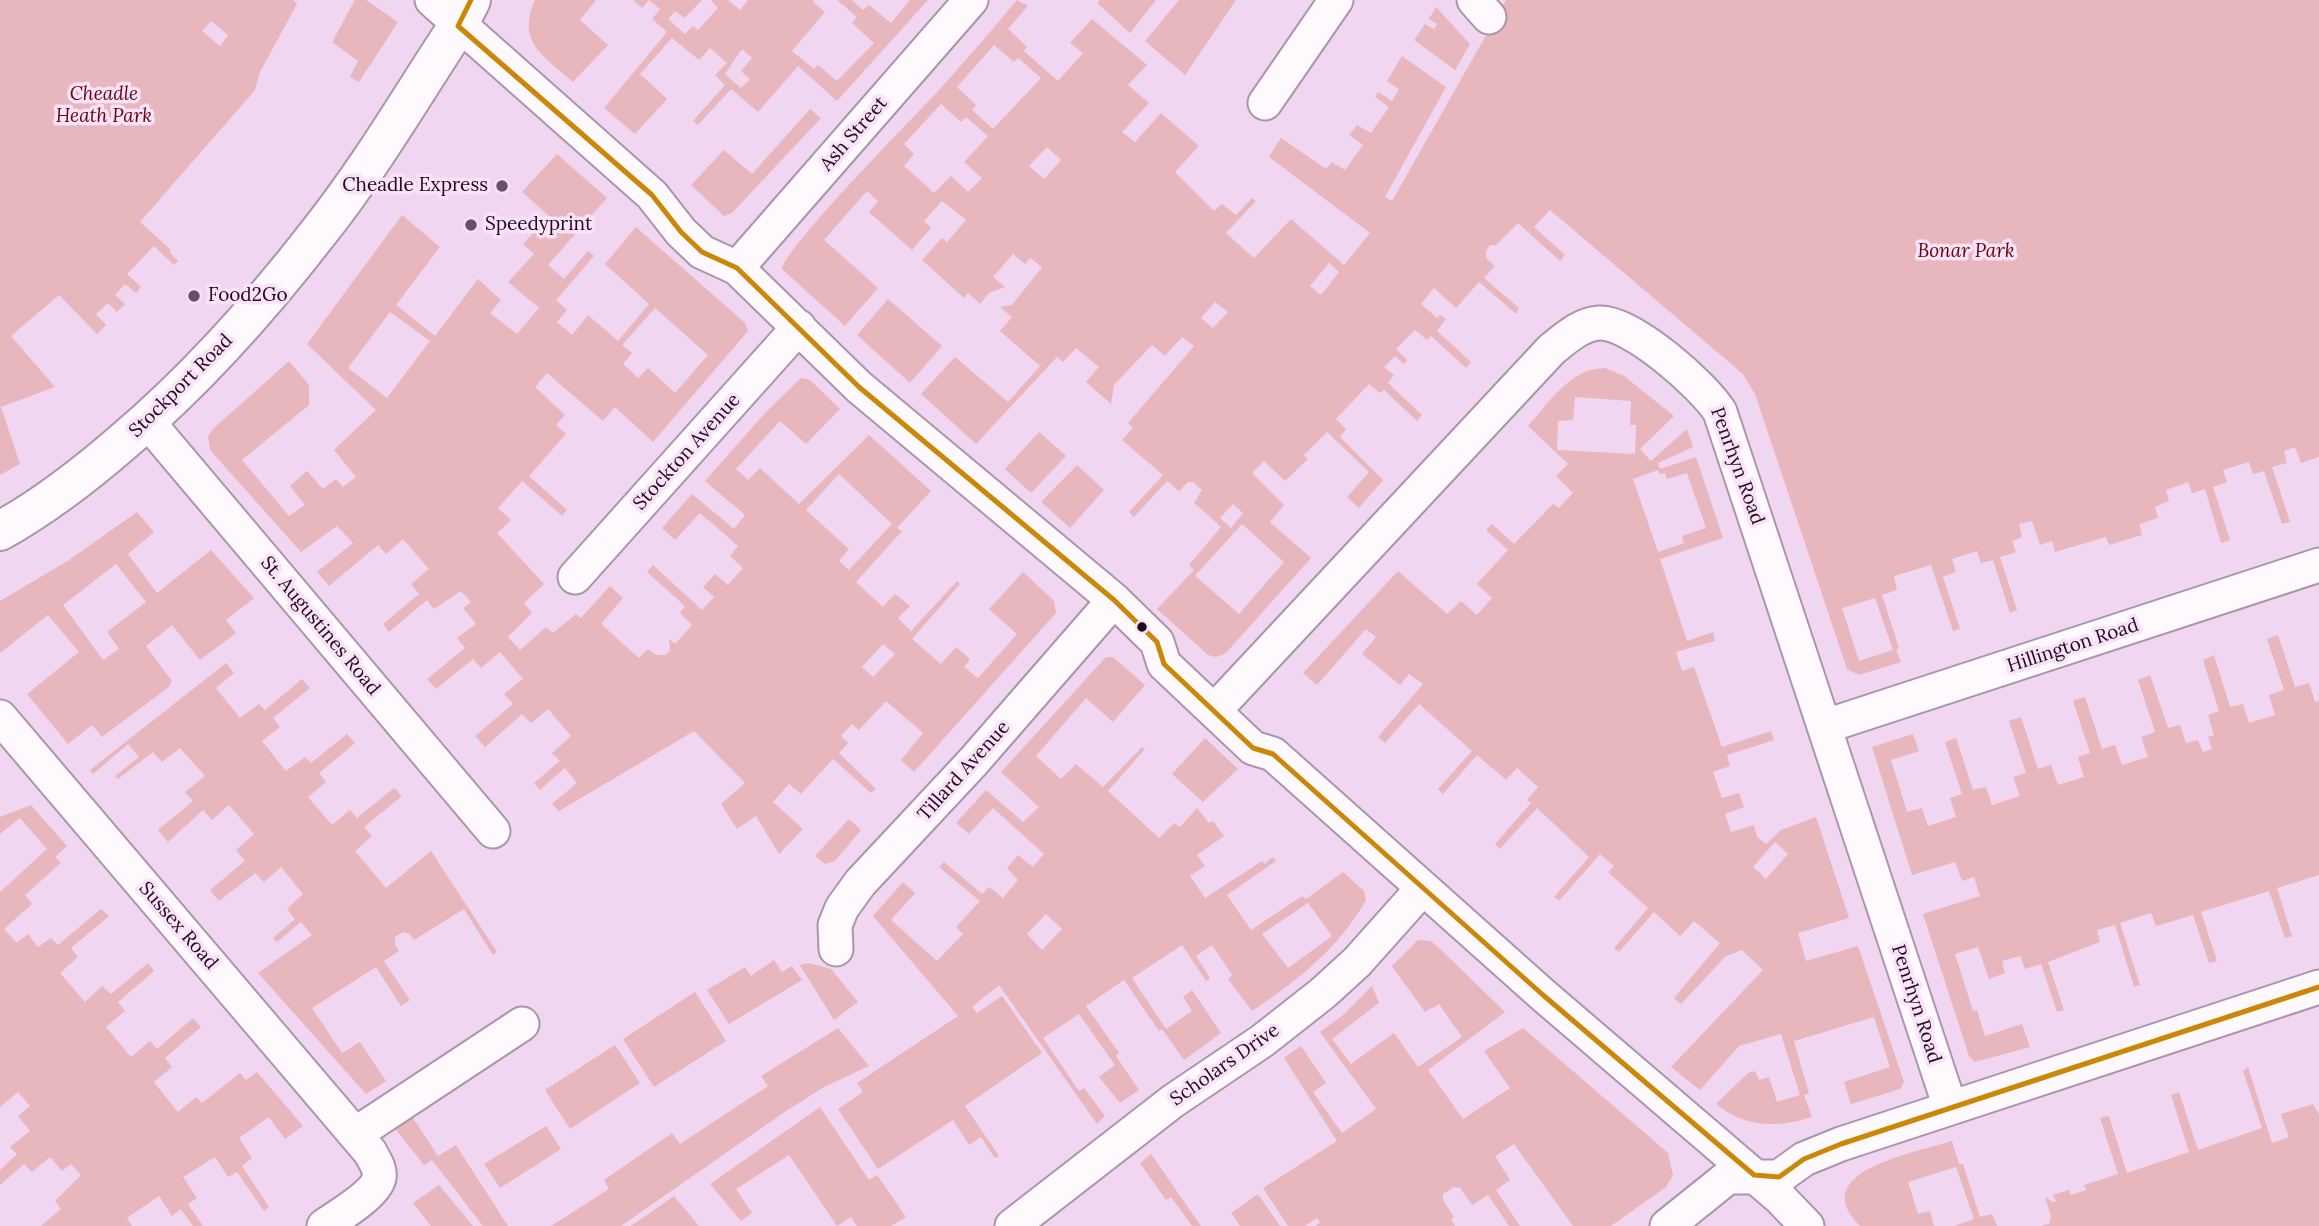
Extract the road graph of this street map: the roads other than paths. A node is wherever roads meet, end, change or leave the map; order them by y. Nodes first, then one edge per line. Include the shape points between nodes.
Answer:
1 (971, 0) edge
2 (1336, 0) edge
3 (454, 9) edge
4 (1265, 103) dead end
5 (737, 268) junction
6 (799, 327) junction
7 (147, 421) junction
8 (0, 531) edge
9 (2319, 565) edge
10 (575, 577) dead end
11 (1114, 600) junction
12 (1214, 711) junction
13 (0, 717) edge
14 (1826, 726) junction
15 (493, 831) dead end
16 (1423, 888) junction
17 (836, 949) dead end
18 (2319, 987) edge
19 (522, 1024) dead end
20 (1950, 1107) junction
21 (357, 1133) junction
22 (1754, 1175) junction
23 (324, 1226) edge
24 (1012, 1226) edge
25 (1667, 1226) edge
26 (1807, 1226) edge

1 - 5 street, Ash Street
2 - 4 street
3 - 5 street via 652,195 702,252
3 - 7 main road, Stockport Road via 321,230 250,317
5 - 6 street
6 - 10 street, Stockton Avenue
6 - 11 street via 859,387
7 - 8 main road, Stockport Road via 64,489
7 - 15 street, St. Augustines Road
9 - 14 street, Hillington Road
11 - 12 street via 1157,642 1164,664
11 - 17 street, Tillard Avenue via 860,883 835,925
12 - 14 street, Penrhyn Road via 1552,349 1585,327 1605,323 1640,340 1690,378 1720,412
12 - 16 street via 1253,748 1273,754
13 - 21 street, Sussex Road
14 - 20 street, Penrhyn Road
16 - 22 street via 1662,1100
16 - 24 street, Scholars Drive via 1323,993 1173,1101
18 - 20 street
19 - 21 street
20 - 22 street via 1815,1154 1779,1177
21 - 23 street, Sussex Road via 379,1178 359,1202
22 - 25 street via 1728,1177
22 - 26 street

